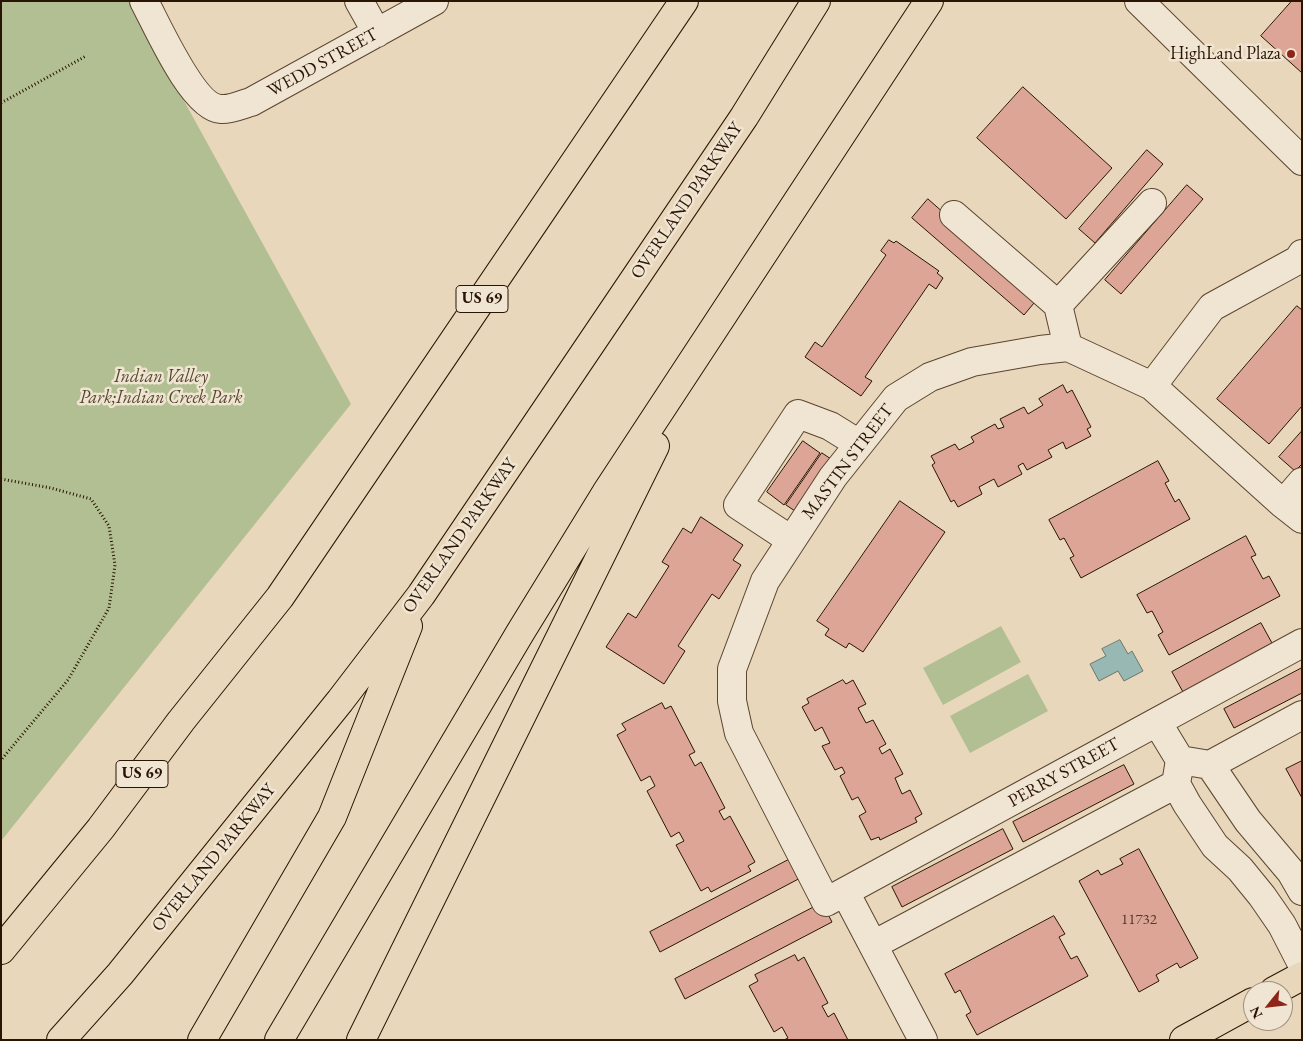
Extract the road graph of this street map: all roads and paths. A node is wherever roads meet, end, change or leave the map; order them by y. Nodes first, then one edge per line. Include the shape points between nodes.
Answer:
1 (144, 1) edge
2 (359, 1) edge
3 (434, 1) edge
4 (684, 1) edge
5 (816, 1) edge
6 (929, 1) edge
7 (1139, 1) edge
8 (377, 33) junction
9 (86, 56) dead end
10 (1, 103) edge
11 (1302, 161) edge
12 (1152, 203) dead end
13 (954, 215) dead end
14 (1302, 254) edge
15 (1058, 305) junction
16 (707, 342) junction
17 (1068, 346) junction
18 (1152, 386) junction
19 (860, 444) junction
20 (1, 479) edge
21 (1302, 482) edge
22 (1292, 511) edge
23 (791, 540) junction
24 (421, 595) junction
25 (1302, 643) edge
26 (1302, 715) edge
27 (1157, 722) junction
28 (1, 760) edge
29 (1210, 765) junction
30 (1178, 772) junction
31 (1302, 891) edge
32 (835, 897) junction
33 (873, 945) junction
34 (1, 950) edge
35 (1302, 964) edge
36 (1243, 1008) edge
37 (61, 1040) edge
38 (202, 1040) edge
39 (279, 1040) edge
40 (361, 1040) edge
41 (924, 1040) edge
42 (1184, 1040) edge

1 - 8 street, WEDD STREET via 187,81 207,105 221,109 251,102
2 - 8 street
3 - 8 street, WEDD STREET
4 - 34 main road, US 69 via 280,597 101,828
5 - 24 main road, OVERLAND PARKWAY via 744,118
6 - 16 main road
7 - 11 street
9 - 10 path
12 - 15 street
13 - 15 street
14 - 18 street via 1298,260 1212,307
15 - 17 street
16 - 39 main road via 606,493 525,625
16 - 40 main road
17 - 18 street
17 - 19 street, MASTIN STREET via 972,362 930,377 896,398
18 - 22 street
19 - 23 street, MASTIN STREET via 833,477
19 - 23 street via 830,426 798,414 738,505
20 - 28 path via 91,499 109,526 115,565 108,608 68,680
21 - 22 street
23 - 32 street, MASTIN STREET via 765,581 735,661 732,701 739,733
24 - 37 main road, OVERLAND PARKWAY via 120,974
24 - 38 main road via 332,817
25 - 27 street, PERRY STREET
26 - 29 street
27 - 30 street
27 - 32 street, PERRY STREET
29 - 30 street
29 - 31 street
30 - 33 street
30 - 35 street via 1187,804 1215,846 1240,869 1282,924
32 - 33 street, MASTIN STREET
33 - 41 street, MASTIN STREET
36 - 42 main road

